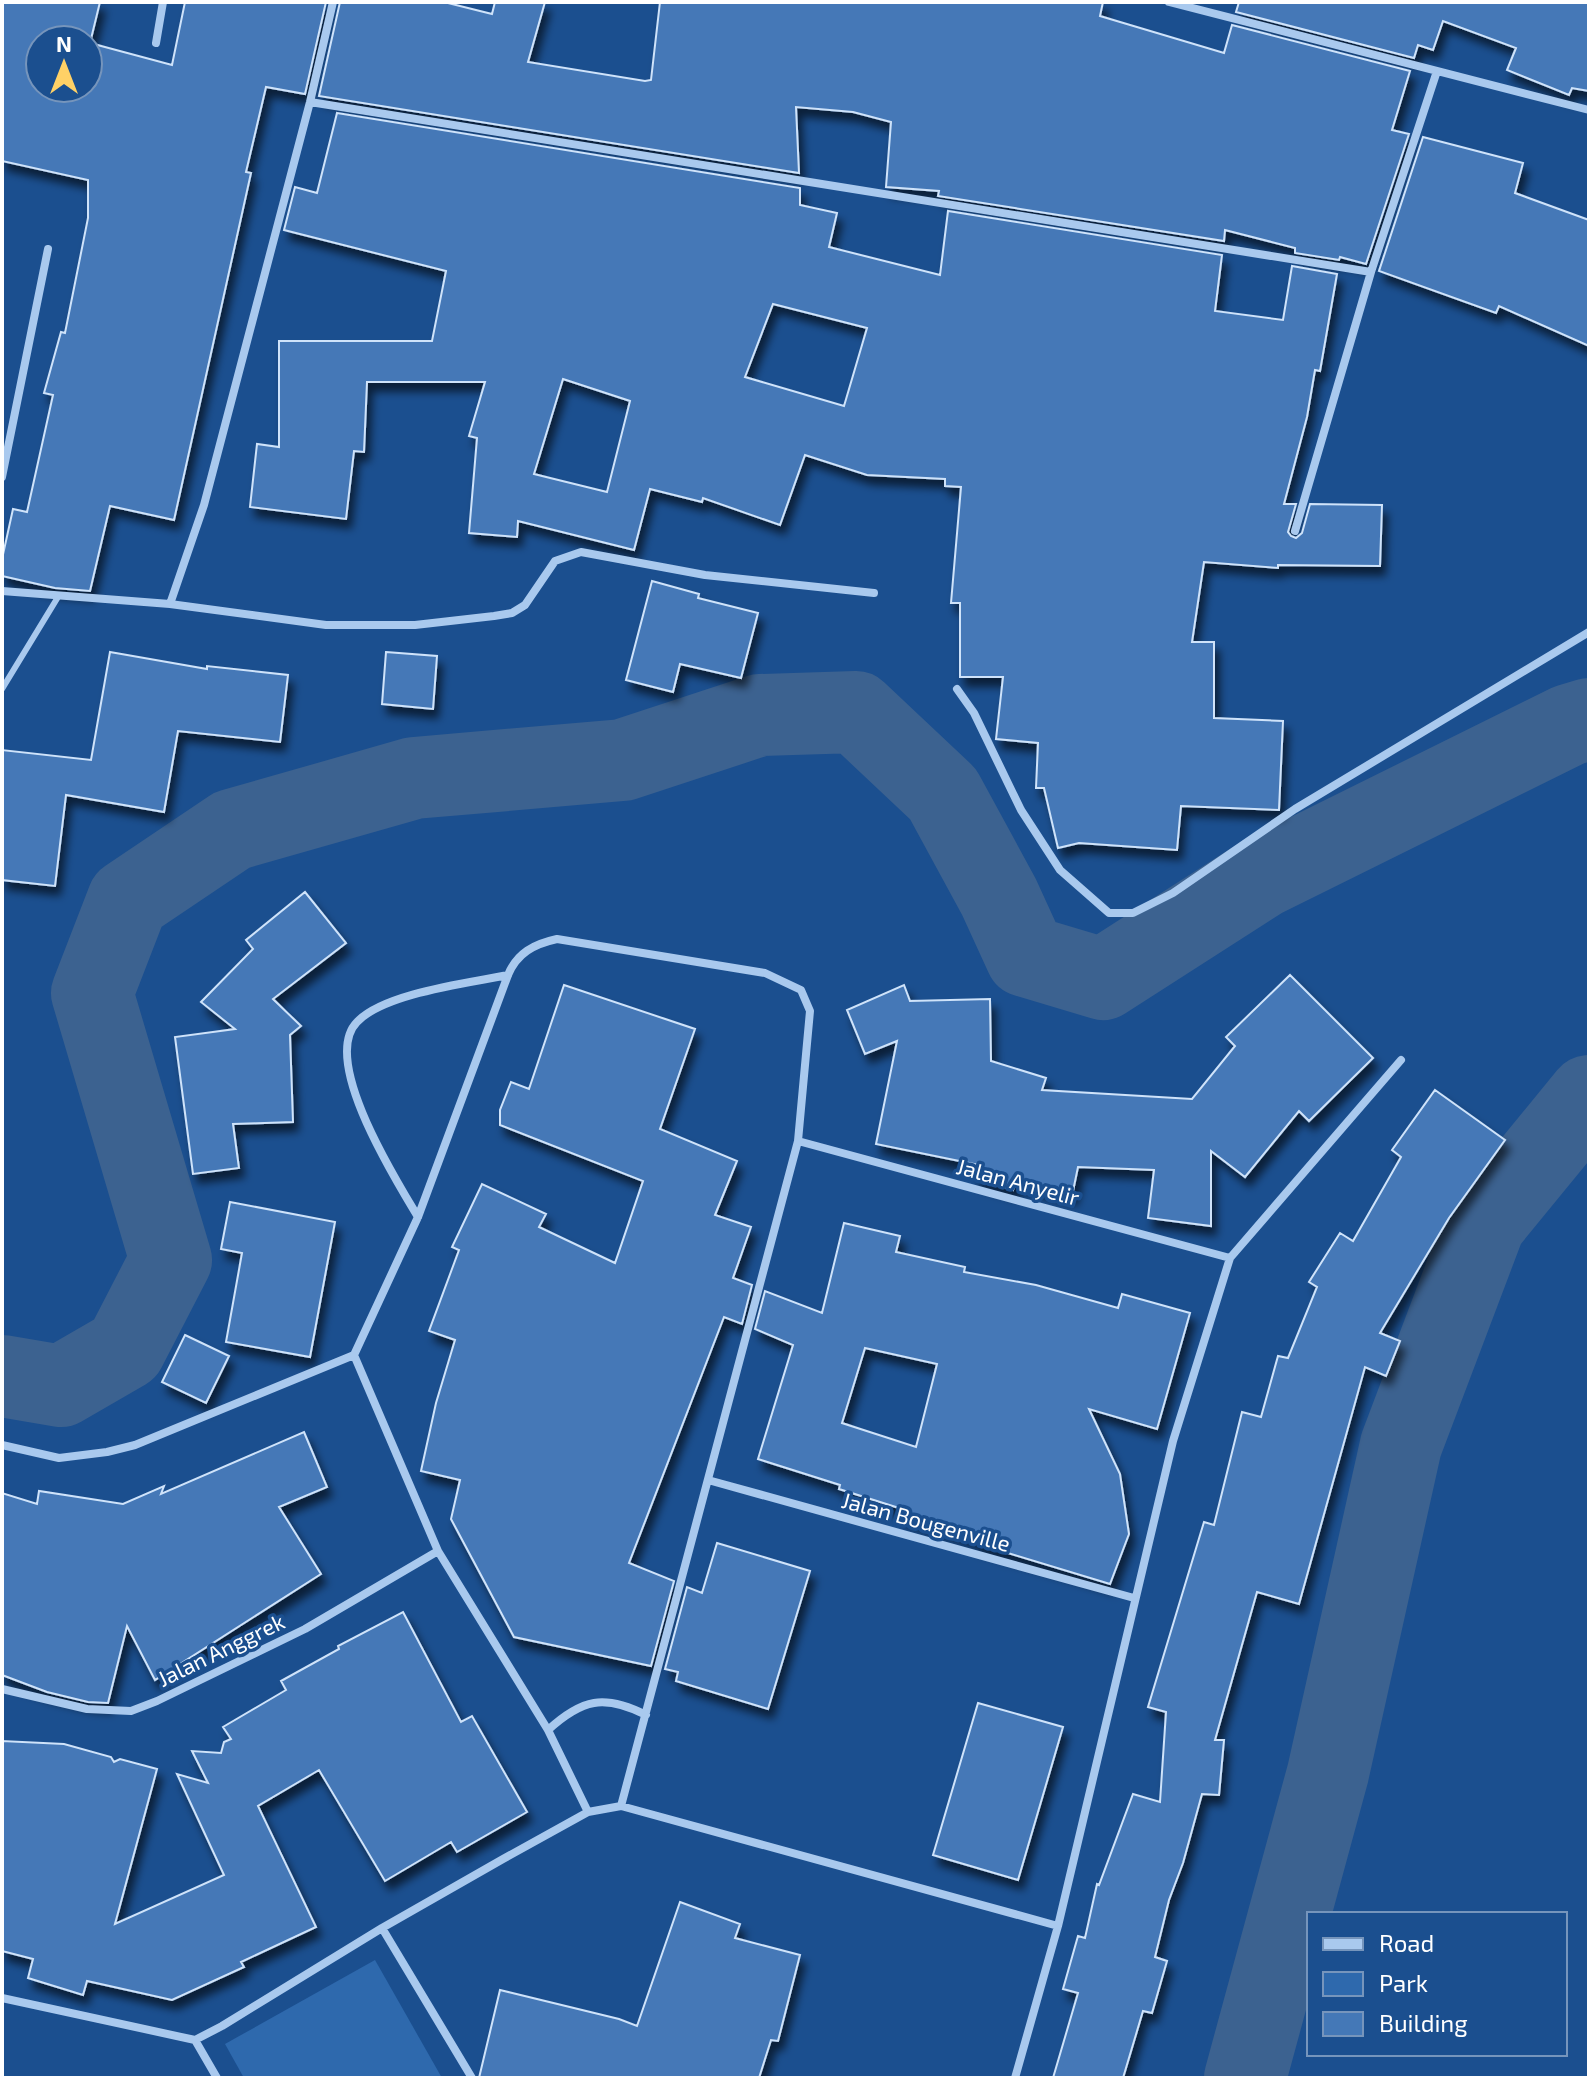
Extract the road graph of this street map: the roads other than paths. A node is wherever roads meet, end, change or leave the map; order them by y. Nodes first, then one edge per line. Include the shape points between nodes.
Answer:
1 (163, 2) edge
2 (333, 2) edge
3 (1169, 2) edge
4 (156, 43) dead end
5 (1437, 71) junction
6 (310, 102) junction
7 (1589, 110) edge
8 (48, 249) dead end
9 (1371, 272) junction
10 (2, 477) edge
11 (1295, 531) dead end
12 (2, 591) edge
13 (874, 593) dead end
14 (58, 597) junction
15 (170, 604) junction
16 (1589, 632) edge
17 (2, 689) edge
18 (957, 689) dead end
19 (508, 975) junction
20 (1401, 1060) dead end
21 (798, 1141) junction
22 (418, 1217) junction
23 (1230, 1258) junction
24 (354, 1355) junction
25 (2, 1445) edge
26 (708, 1480) junction
27 (438, 1551) junction
28 (1134, 1598) junction
29 (2, 1689) edge
30 (646, 1715) junction
31 (548, 1730) junction
32 (621, 1806) junction
33 (588, 1812) junction
34 (1058, 1926) junction
35 (382, 1928) junction
36 (2, 1998) edge
37 (195, 2040) junction
38 (217, 2078) edge
39 (472, 2078) edge
40 (1015, 2078) edge

1 - 4 street
2 - 6 street
3 - 5 street
5 - 7 street
5 - 9 street
6 - 9 street
6 - 15 street via 204,505
8 - 10 street
9 - 11 street
12 - 14 street
13 - 15 street via 705,575 581,552 555,561 525,605 494,616 415,625 326,625
14 - 15 street
14 - 17 lane
16 - 18 street via 1133,913 1109,913 1060,870 1021,810
19 - 21 street via 527,950 557,939 765,973 801,990 810,1011
19 - 22 street
19 - 22 street via 384,1004 357,1022 348,1039 351,1082 372,1140
20 - 23 street
21 - 23 street, Jalan Anyelir
21 - 26 street
22 - 24 street
23 - 28 street via 1173,1441
24 - 25 street via 121,1448 59,1458
24 - 27 street
26 - 28 street, Jalan Bougenville
26 - 30 street
27 - 29 street, Jalan Anggrek via 305,1629 131,1711 87,1709
27 - 31 street
28 - 34 street
30 - 31 street via 621,1703 593,1703 567,1712
30 - 32 street
31 - 33 street
32 - 33 street
32 - 34 street
33 - 35 street
34 - 40 street
35 - 37 street
35 - 39 street
36 - 37 street
37 - 38 street

